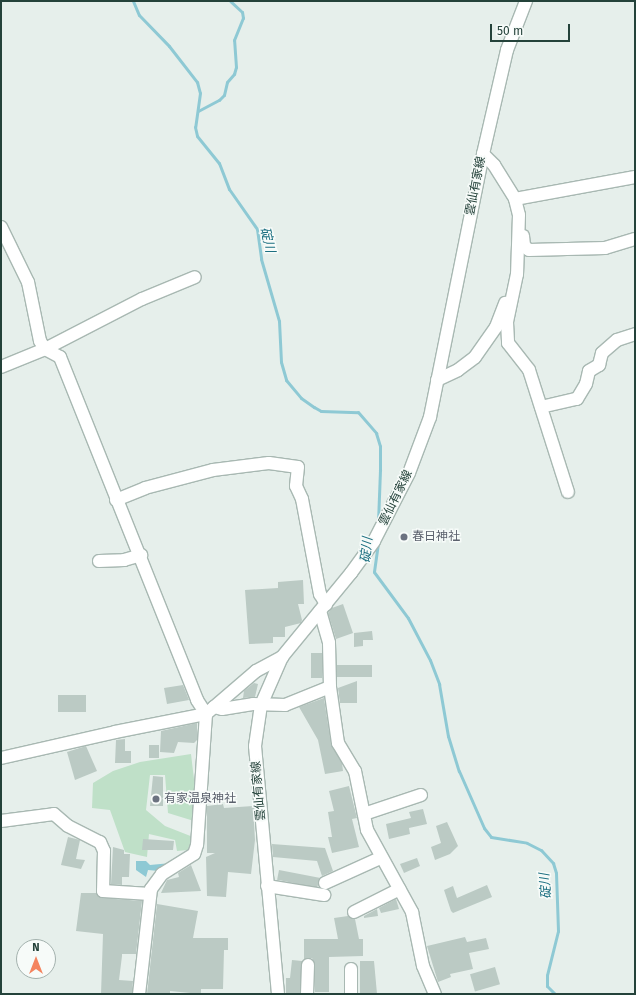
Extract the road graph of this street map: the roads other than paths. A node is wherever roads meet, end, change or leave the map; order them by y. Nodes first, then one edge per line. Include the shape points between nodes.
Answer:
1 (526, 1) edge
2 (483, 154) junction
3 (635, 177) edge
4 (515, 199) junction
5 (1, 226) edge
6 (519, 229) junction
7 (635, 239) edge
8 (517, 274) junction
9 (195, 277) dead end
10 (635, 334) edge
11 (46, 348) junction
12 (1, 367) edge
13 (437, 380) junction
14 (542, 407) junction
15 (568, 492) dead end
16 (116, 500) junction
17 (141, 555) junction
18 (99, 561) dead end
19 (323, 607) junction
20 (282, 657) junction
21 (330, 687) junction
22 (261, 705) junction
23 (210, 710) junction
24 (1, 758) edge
25 (421, 795) dead end
26 (364, 814) junction
27 (1, 820) edge
28 (380, 858) junction
29 (268, 886) junction
30 (400, 889) junction
31 (150, 894) junction
32 (354, 912) dead end
33 (308, 965) dead end
34 (351, 969) dead end
35 (139, 994) edge
36 (278, 994) edge
37 (308, 994) edge
38 (351, 994) edge
39 (435, 994) edge

1 - 2 street, 雲仙有家線 via 507,50
2 - 4 street via 494,165
2 - 13 street, 雲仙有家線
3 - 4 street
4 - 6 street
5 - 11 street via 28,282 40,341
6 - 7 street via 522,231 524,246 529,250 605,248
6 - 8 street
8 - 13 street via 496,327 486,343 458,370
8 - 14 street via 507,322 508,343 530,370
9 - 11 street via 135,302
10 - 14 street via 617,340 602,353 600,365 589,371 586,384 577,399
11 - 12 street
11 - 16 street via 60,357
13 - 19 street, 雲仙有家線 via 430,417 409,473 383,525
14 - 15 street
16 - 17 street
16 - 19 street via 145,488 213,470 268,463 298,467 296,486 302,499
17 - 18 street via 124,560
17 - 23 street via 198,700
19 - 20 street, 雲仙有家線
19 - 21 street via 330,649
20 - 22 street, 雲仙有家線
20 - 23 street via 256,670
21 - 22 street via 285,705
21 - 26 street via 338,743 355,771
22 - 23 street
22 - 29 street, 雲仙有家線 via 255,746
23 - 24 street
23 - 31 street via 198,845 194,854 162,874
25 - 26 street
26 - 28 street via 367,830
27 - 31 street via 54,814 68,826 100,842 104,851 103,891
28 - 29 street via 325,889
28 - 30 street
29 - 36 street, 雲仙有家線
30 - 32 street
30 - 39 street via 412,912 423,966
31 - 35 street
33 - 37 street
34 - 38 street

